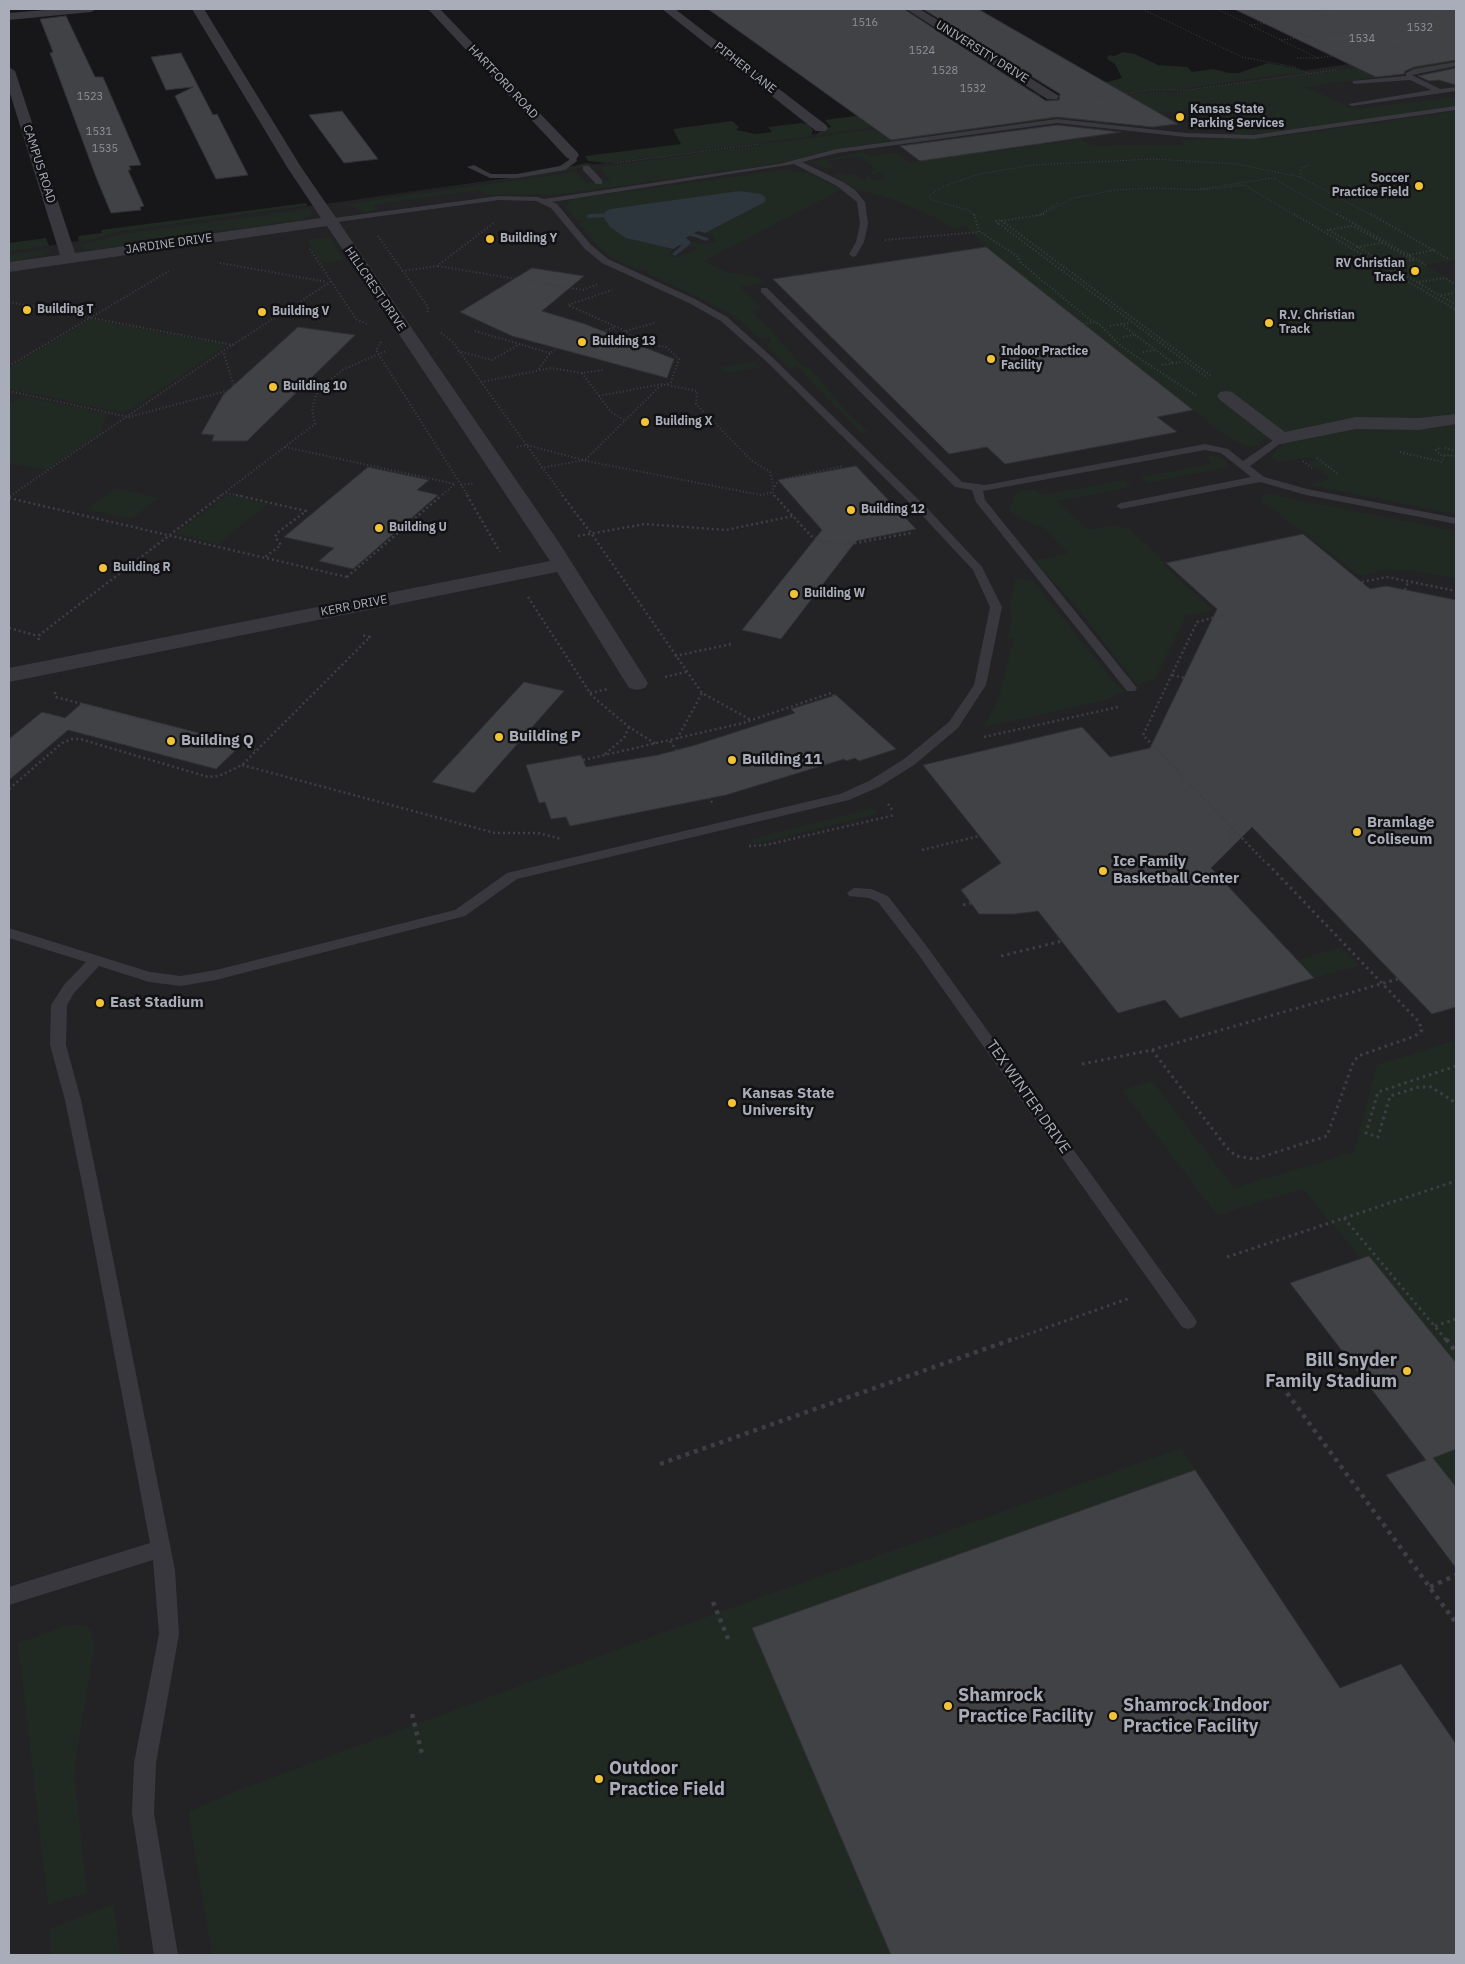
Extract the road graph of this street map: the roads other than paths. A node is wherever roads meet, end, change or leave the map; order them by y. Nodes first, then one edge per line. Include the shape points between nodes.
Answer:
1 (91, 9) edge
2 (198, 9) edge
3 (434, 9) edge
4 (668, 9) edge
5 (912, 9) edge
6 (9, 17) edge
7 (1456, 64) edge
8 (9, 71) edge
9 (1412, 78) junction
10 (1354, 82) dead end
11 (1456, 89) edge
12 (1440, 92) junction
13 (1052, 96) dead end
14 (1352, 104) dead end
15 (1456, 108) edge
16 (821, 128) dead end
17 (572, 155) joint
18 (795, 162) junction
19 (471, 166) dead end
20 (586, 168) dead end
21 (599, 182) dead end
22 (545, 201) junction
23 (330, 221) junction
24 (853, 254) dead end
25 (69, 258) junction
26 (9, 266) edge
27 (764, 290) dead end
28 (1226, 396) road end
29 (1456, 419) edge
30 (1281, 438) junction
31 (1243, 466) junction
32 (1260, 479) junction
33 (977, 488) junction
34 (1121, 506) dead end
35 (1456, 521) edge
36 (561, 565) junction
37 (9, 675) edge
38 (638, 683) dead end
39 (1131, 688) dead end
40 (854, 893) dead end
41 (9, 933) edge
42 (96, 961) junction
43 (1188, 1322) dead end
44 (160, 1549) junction
45 (9, 1596) edge
46 (166, 1955) edge

1 - 6 street
2 - 23 street, HILLCREST DRIVE
3 - 17 street, HARTFORD ROAD
4 - 16 street, PIPHER LANE
5 - 13 street, UNIVERSITY DRIVE
7 - 9 lane via 1416,70 1408,74
8 - 25 street, CAMPUS ROAD
9 - 10 lane
9 - 12 lane
11 - 12 lane
12 - 14 lane
15 - 18 lane via 1253,137 1186,135 1057,122 837,152
17 - 19 lane via 573,161 562,168 517,176 490,176
18 - 22 lane
18 - 24 lane via 840,184 861,202 864,224
20 - 21 lane
22 - 23 lane via 499,198
22 - 42 lane via 554,206 588,246 605,260 724,319 923,510 978,569 996,607 980,685 954,725 909,762 874,784 844,797 512,876 460,913 216,975 181,981 150,977
23 - 25 street, JARDINE DRIVE
23 - 36 street, HILLCREST DRIVE via 548,541
25 - 26 street, JARDINE DRIVE
27 - 33 lane via 953,480 959,485
28 - 30 street
29 - 30 street via 1419,424 1356,423
30 - 31 lane
31 - 32 lane
31 - 33 lane via 1224,452 1205,447
32 - 34 lane
32 - 35 lane via 1306,492
33 - 39 lane via 980,500
36 - 37 street, KERR DRIVE
36 - 38 street
40 - 43 lane, TEX WINTER DRIVE via 878,896 900,921
41 - 42 lane
42 - 44 lane via 69,989 59,1005 58,1044 83,1148
44 - 45 lane
44 - 46 lane via 165,1570 170,1634 145,1763 143,1813

